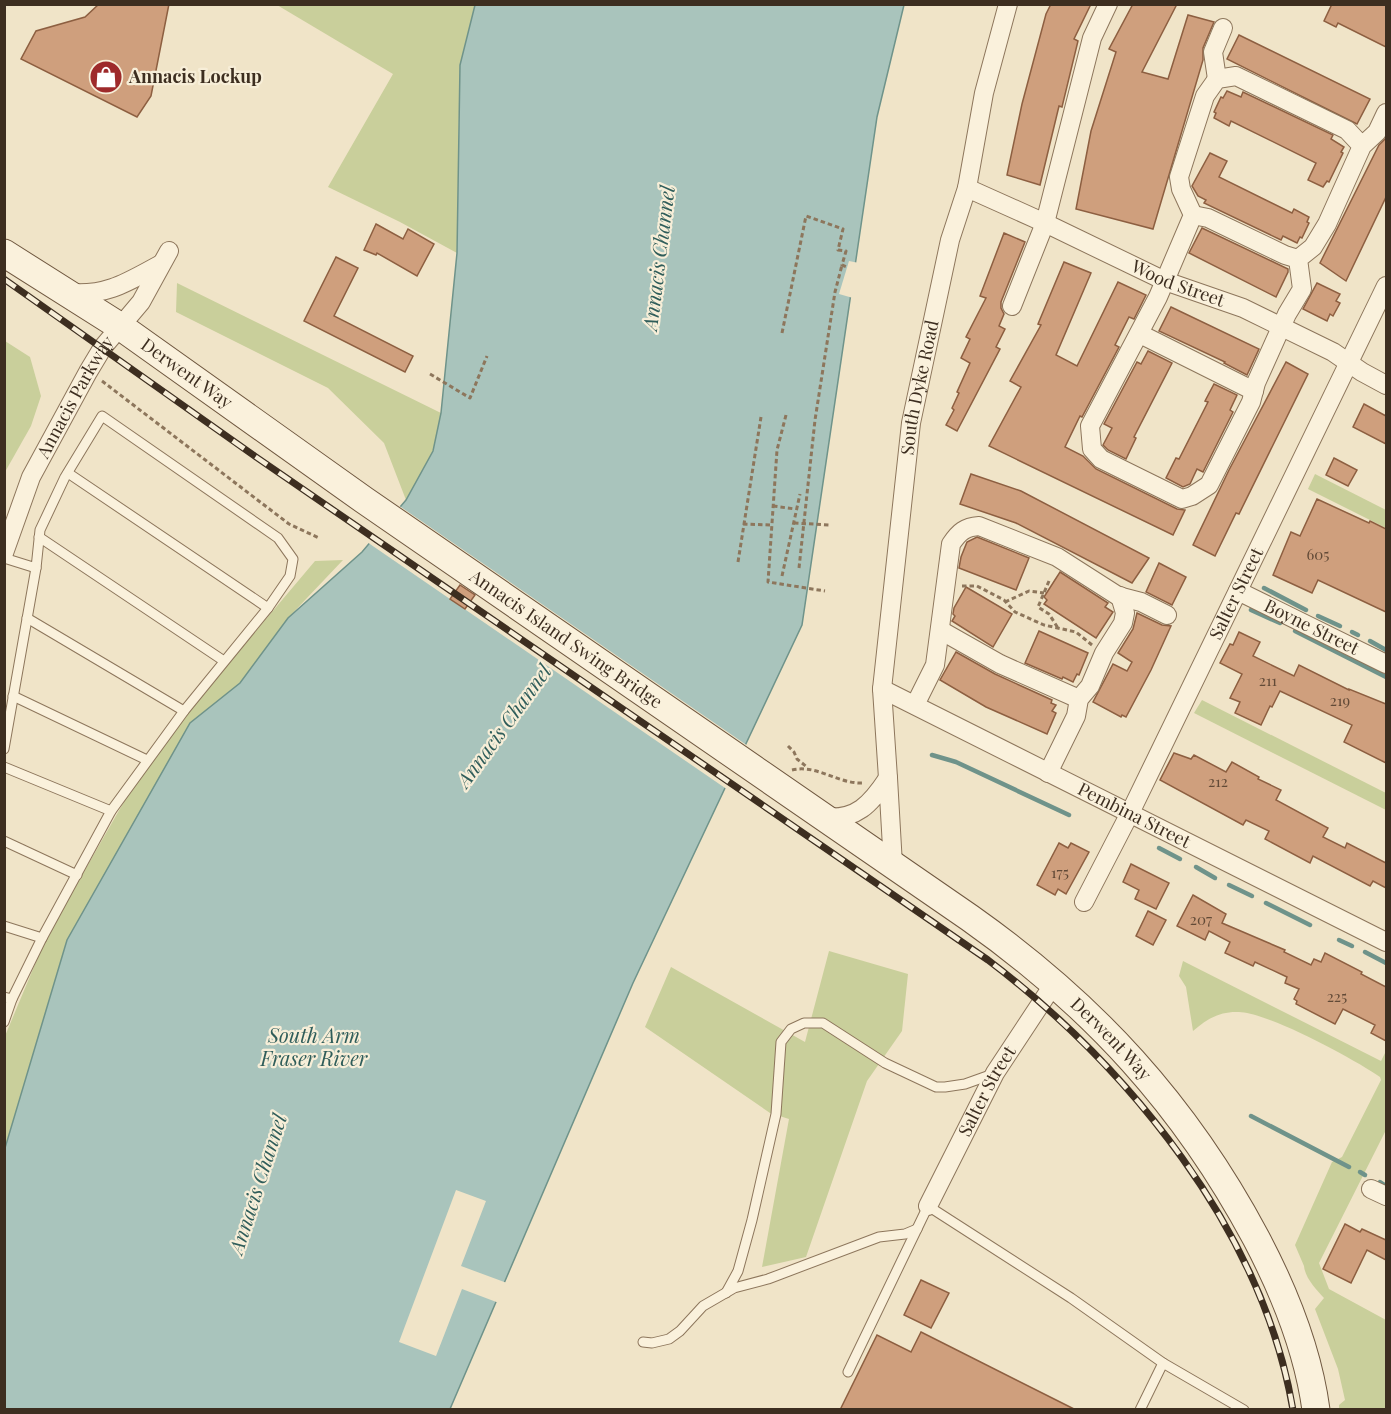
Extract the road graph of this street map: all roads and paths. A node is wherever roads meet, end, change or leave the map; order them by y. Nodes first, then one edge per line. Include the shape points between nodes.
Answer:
1 (1008, 4) edge
2 (1108, 4) edge
3 (1223, 28) dead end
4 (1217, 79) junction
5 (1386, 113) edge
6 (1362, 146) junction
7 (966, 188) junction
8 (1193, 215) junction
9 (1045, 223) junction
10 (4, 253) edge
11 (1298, 260) junction
12 (842, 265) junction
13 (847, 267) dead end
14 (1165, 281) junction
15 (1386, 286) edge
16 (69, 293) junction
17 (1012, 306) dead end
18 (1282, 326) junction
19 (121, 327) junction
20 (782, 333) dead end
21 (1140, 334) junction
22 (487, 356) dead end
23 (1349, 361) junction
24 (88, 372) junction
25 (430, 374) dead end
26 (1386, 385) edge
27 (1254, 391) junction
28 (786, 415) dead end
29 (761, 417) dead end
30 (68, 473) junction
31 (800, 494) dead end
32 (364, 500) joint
33 (773, 506) junction
34 (795, 509) junction
35 (10, 518) edge
36 (794, 523) junction
37 (743, 524) junction
38 (772, 525) junction
39 (803, 525) junction
40 (830, 525) dead end
41 (39, 537) junction
42 (319, 538) dead end
43 (4, 553) edge
44 (4, 558) edge
45 (738, 562) dead end
46 (799, 567) dead end
47 (36, 568) junction
48 (782, 576) dead end
49 (1049, 580) dead end
50 (946, 586) junction
51 (825, 591) dead end
52 (1238, 591) junction
53 (1044, 593) junction
54 (1120, 596) junction
55 (1005, 602) junction
56 (268, 608) junction
57 (1167, 615) dead end
58 (27, 618) junction
59 (1058, 628) junction
60 (940, 630) junction
61 (1105, 652) junction
62 (224, 661) junction
63 (1386, 664) edge
64 (882, 689) junction
65 (14, 696) junction
66 (1079, 699) junction
67 (915, 705) junction
68 (184, 711) junction
69 (788, 746) dead end
70 (4, 749) edge
71 (147, 760) junction
72 (4, 767) edge
73 (808, 768) junction
74 (1048, 773) junction
75 (777, 776) junction
76 (888, 778) junction
77 (867, 783) dead end
78 (111, 811) junction
79 (1130, 813) junction
80 (823, 817) junction
81 (4, 841) edge
82 (893, 865) junction
83 (77, 875) junction
84 (1084, 902) dead end
85 (4, 926) edge
86 (42, 938) junction
87 (1386, 942) edge
88 (1054, 982) junction
89 (8, 998) edge
90 (4, 1022) edge
91 (995, 1073) junction
92 (928, 1206) junction
93 (917, 1229) junction
94 (726, 1293) junction
95 (643, 1342) dead end
96 (1163, 1363) junction
97 (848, 1371) dead end
98 (1140, 1410) edge
99 (1244, 1410) edge
100 (1316, 1410) edge

1 - 7 street, South Dyke Road via 984,93
2 - 9 street via 1092,38
3 - 4 street via 1213,52
4 - 6 street via 1236,76 1347,130
4 - 8 street via 1205,96 1179,177
5 - 6 street via 1377,132
6 - 11 street via 1327,224 1313,247
7 - 9 street, Wood Street
7 - 64 street, South Dyke Road via 950,240 911,423
8 - 11 street via 1208,218
8 - 14 street
9 - 14 street, Wood Street
9 - 17 street
10 - 16 main road, Derwent Way
11 - 18 street via 1302,289
12 - 13 path
12 - 20 path via 846,251 838,250 843,228 806,216
12 - 39 path via 823,367
14 - 18 street, Wood Street
14 - 21 street
15 - 23 street, Salter Street
16 - 19 main road, Derwent Way
16 - 19 street, Annacis Parkway via 104,292 120,287 166,257 141,302
18 - 23 street, Wood Street
18 - 27 street
19 - 24 street, Annacis Parkway
19 - 32 main road, Derwent Way
21 - 27 street
21 - 27 street via 1090,426 1092,449 1101,459 1182,499 1192,496 1209,485
22 - 25 path via 471,398
23 - 26 street, Wood Street
23 - 52 street, Salter Street
24 - 35 street, Annacis Parkway
24 - 42 path via 289,524
28 - 33 path via 777,450
29 - 37 path
30 - 41 lane
30 - 56 lane
30 - 56 lane via 102,416 278,538 293,559 290,576
31 - 34 path
32 - 75 main road, Annacis Island Swing Bridge
33 - 34 path
33 - 38 path
34 - 36 path
35 - 43 street, Annacis Parkway
36 - 39 path
36 - 48 path
37 - 38 path
37 - 45 path
38 - 51 path via 768,582
39 - 40 path
39 - 46 path
41 - 47 lane
41 - 62 lane
44 - 47 lane
47 - 58 lane
49 - 53 path
50 - 54 street via 951,544 968,527 980,526 1057,557
50 - 55 path via 977,586
50 - 60 street
52 - 63 street, Boyne Street
52 - 79 street, Salter Street
53 - 55 path via 1029,591
53 - 59 path via 1038,607 1049,614
54 - 57 street
54 - 61 street via 1125,613 1123,623
55 - 59 path via 1015,612
56 - 62 lane
58 - 65 lane
58 - 68 lane
59 - 61 path via 1076,632
60 - 66 street via 1000,664
60 - 67 street via 935,665
61 - 66 street via 1090,686
62 - 68 lane
64 - 67 street, Pembina Street
64 - 76 street, South Dyke Road
65 - 70 lane
65 - 71 lane
66 - 74 street via 1076,716
67 - 74 street, Pembina Street
68 - 71 lane
69 - 73 path
71 - 78 lane
72 - 78 lane
73 - 75 path
73 - 77 path via 838,780
74 - 79 street, Pembina Street
75 - 80 main road, Derwent Way
76 - 80 street via 879,793 859,811 846,817
76 - 82 street, South Dyke Road
78 - 83 lane
79 - 84 street, Salter Street
79 - 87 street, Pembina Street
80 - 82 main road, Derwent Way
81 - 83 lane
82 - 88 main road, Derwent Way via 1011,947
83 - 86 lane
85 - 86 lane
86 - 89 lane
88 - 91 street, Salter Street
88 - 100 main road, Derwent Way via 1142,1070 1215,1168 1266,1258 1288,1308 1305,1357
89 - 90 lane
91 - 92 street, Salter Street
91 - 94 lane via 965,1084 936,1087 885,1063 822,1023 804,1023 791,1029 781,1042 776,1114 752,1220 738,1271
92 - 93 lane
92 - 96 lane
93 - 94 lane via 879,1237
93 - 97 lane
94 - 95 lane via 703,1306 669,1339
96 - 98 lane
96 - 99 lane

